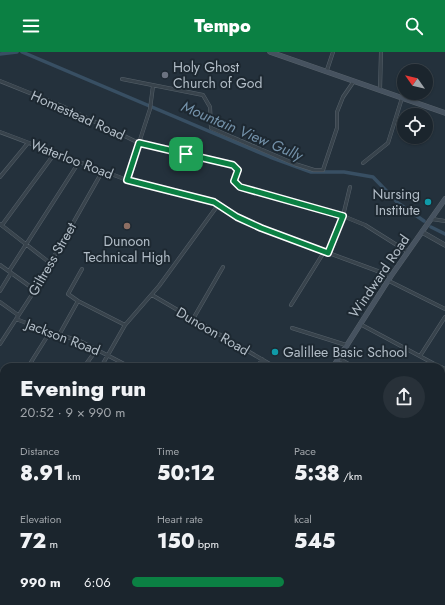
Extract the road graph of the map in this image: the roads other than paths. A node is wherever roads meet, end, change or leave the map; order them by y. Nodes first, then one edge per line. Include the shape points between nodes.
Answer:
1 (270, 52) edge
2 (333, 52) edge
3 (381, 52) edge
4 (327, 70) junction
5 (122, 79) dead end
6 (0, 81) edge
7 (354, 81) junction
8 (153, 86) junction
9 (380, 92) junction
10 (397, 97) edge
11 (401, 100) edge
12 (408, 100) edge
13 (445, 113) edge
14 (0, 132) edge
15 (28, 143) junction
16 (139, 143) junction
17 (55, 153) junction
18 (79, 162) junction
19 (363, 163) dead end
20 (102, 172) junction
21 (0, 178) edge
22 (127, 180) junction
23 (350, 187) dead end
24 (445, 199) edge
25 (218, 205) junction
26 (343, 216) junction
27 (432, 219) junction
28 (445, 221) edge
29 (1, 225) edge
30 (422, 232) junction
31 (25, 244) junction
32 (445, 245) edge
33 (324, 252) junction
34 (408, 252) junction
35 (328, 253) junction
36 (50, 263) junction
37 (0, 265) edge
38 (223, 267) dead end
39 (82, 269) dead end
40 (10, 272) junction
41 (391, 276) junction
42 (389, 281) junction
43 (0, 290) edge
44 (35, 290) junction
45 (152, 295) junction
46 (0, 302) edge
47 (78, 302) junction
48 (291, 305) dead end
49 (445, 309) edge
50 (17, 317) junction
51 (445, 317) edge
52 (194, 318) junction
53 (360, 324) junction
54 (126, 325) junction
55 (292, 328) dead end
56 (50, 332) junction
57 (0, 334) edge
58 (59, 335) junction
59 (4, 337) junction
60 (0, 344) edge
61 (346, 345) junction
62 (97, 349) junction
63 (109, 356) junction
64 (420, 356) junction
65 (338, 358) junction
66 (262, 359) junction
67 (31, 363) edge
68 (87, 363) edge
69 (104, 363) edge
70 (122, 363) edge
71 (260, 363) edge
72 (268, 363) edge
73 (335, 363) edge
74 (347, 363) edge
75 (433, 363) edge

1 - 4 main road
2 - 4 street
3 - 9 street
4 - 7 main road
5 - 8 street
6 - 16 street, Homestead Road via 62,106
7 - 8 street via 337,112 336,128 323,170 309,168 211,128 210,107 203,95
7 - 9 main road
8 - 16 street via 150,109
9 - 10 main road
11 - 19 street via 388,143
12 - 13 main road
14 - 15 street, Waterloo Road
15 - 17 street, Waterloo Road
15 - 21 street
16 - 22 street
16 - 26 street, Homestead Road via 233,165 238,170 234,181 240,187
17 - 18 street, Waterloo Road
17 - 29 street
18 - 20 street, Waterloo Road
18 - 31 street
20 - 22 street, Waterloo Road
20 - 36 street, Giltress Street
22 - 25 street, Waterloo Road via 201,197
23 - 26 street
24 - 27 main road, Windward Road
25 - 33 street, Waterloo Road via 261,228
25 - 45 street
26 - 34 street, Homestead Road via 365,225
26 - 35 street
27 - 28 street
27 - 30 main road, Windward Road
29 - 31 street
30 - 32 street
30 - 34 main road, Windward Road
31 - 36 street
31 - 40 street
33 - 35 street, Waterloo Road
33 - 48 street
34 - 41 main road, Windward Road
35 - 41 street, Waterloo Road
36 - 44 street, Giltress Street
37 - 40 street
38 - 52 street
39 - 47 street via 68,294
40 - 43 street
40 - 44 street
41 - 42 main road, Windward Road
42 - 49 street
42 - 53 main road, Windward Road
44 - 50 street, Giltress Street
45 - 52 street, Dunoon Road
45 - 54 street
46 - 50 street, Jackson Road
47 - 54 street
47 - 58 street
50 - 56 street, Jackson Road
50 - 59 street, Giltress Street
51 - 64 street
52 - 66 street, Dunoon Road
53 - 61 main road, Windward Road
53 - 64 street
54 - 63 street
55 - 61 street
56 - 58 street, Jackson Road
56 - 67 street
57 - 59 street
58 - 62 street, Jackson Road
59 - 60 street, Giltress Street
61 - 65 main road, Windward Road
62 - 63 street, Jackson Road
62 - 68 street
63 - 69 street
63 - 70 street, Jackson Road
64 - 75 street
65 - 73 main road, Windward Road
65 - 74 street
66 - 71 street
66 - 72 street, Dunoon Road

